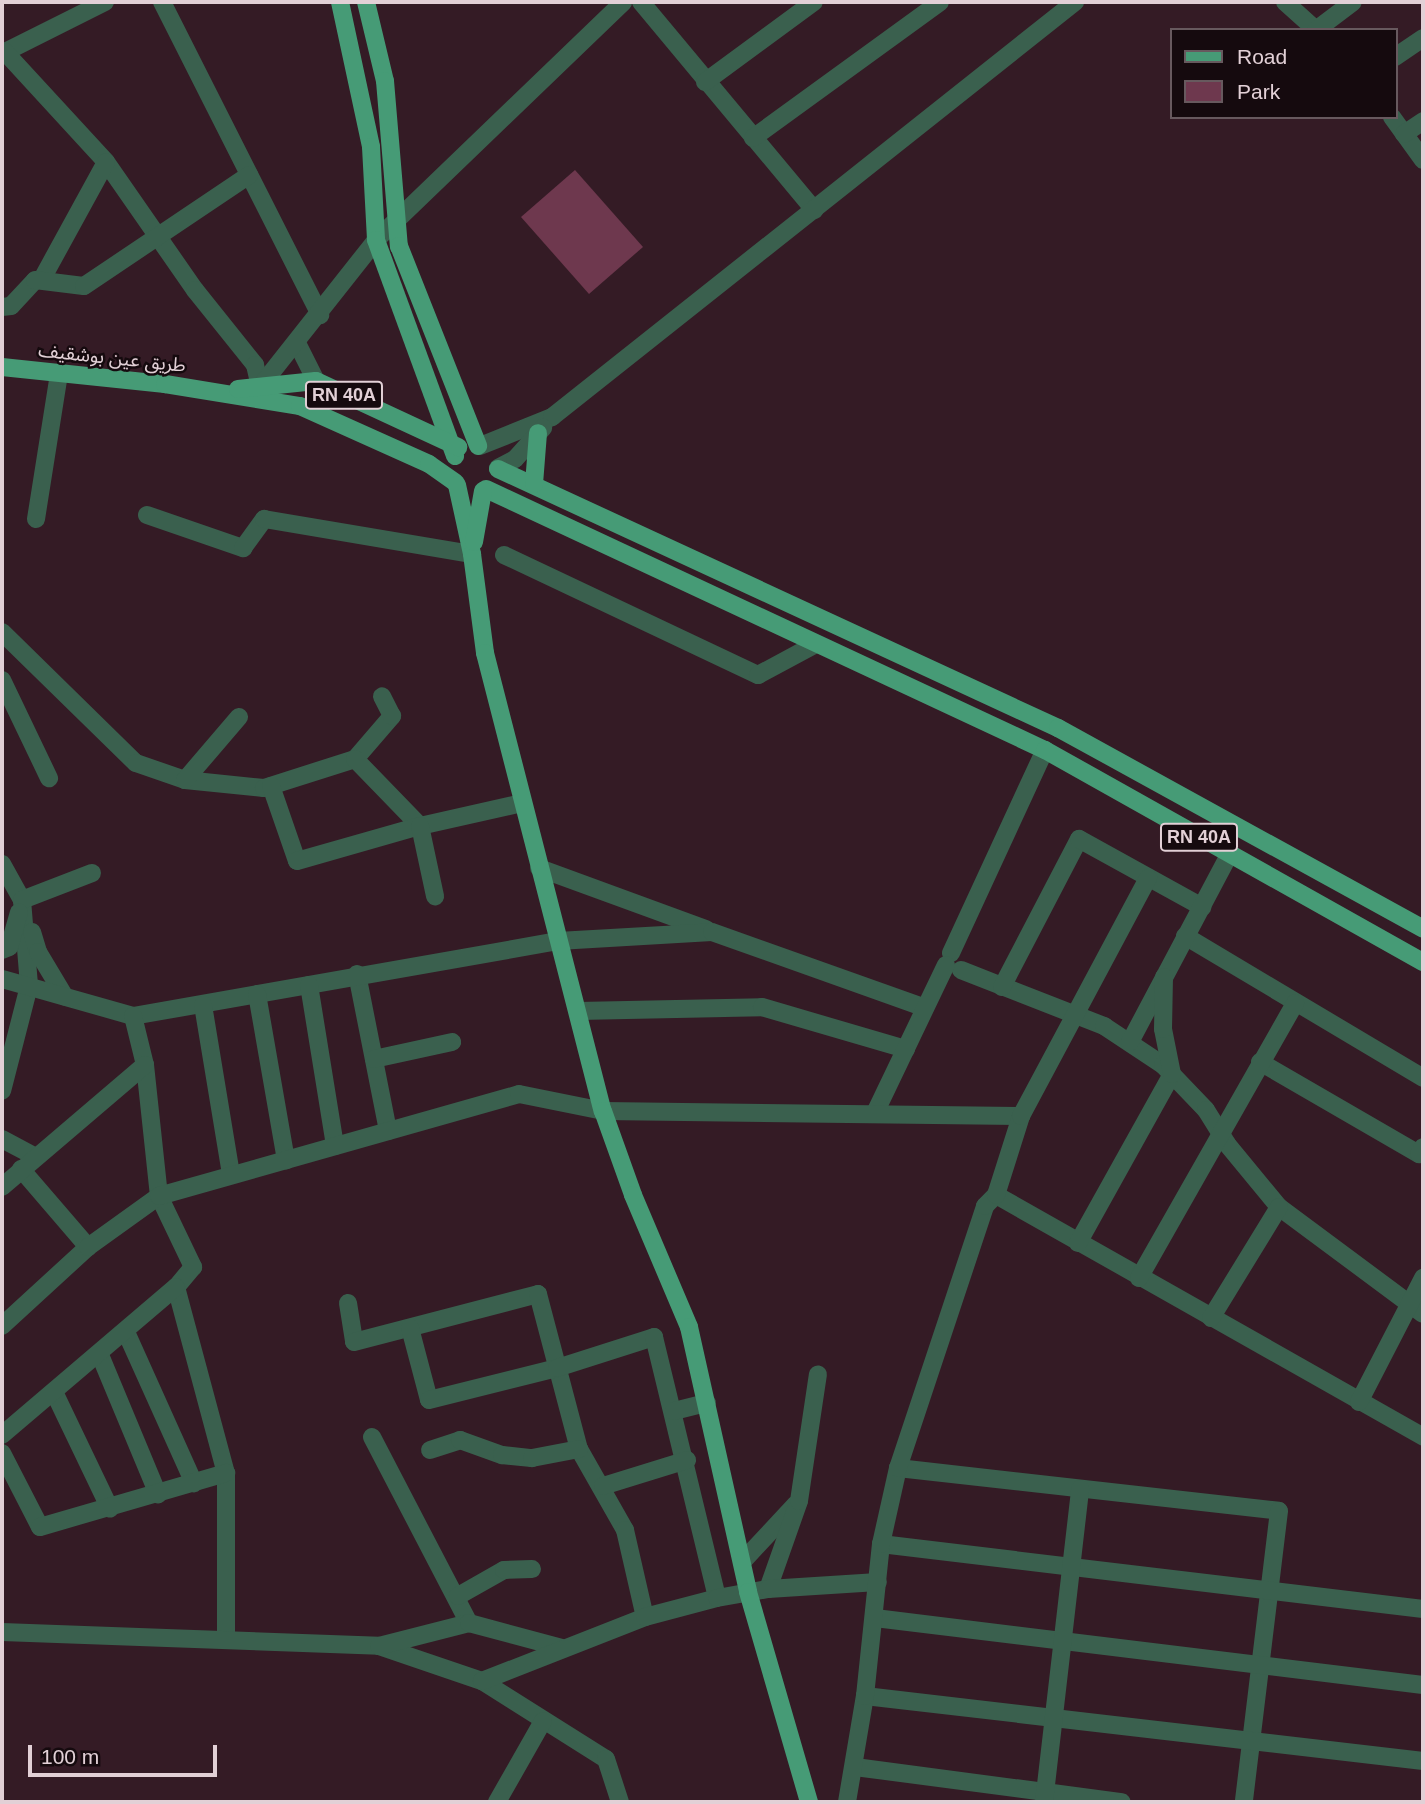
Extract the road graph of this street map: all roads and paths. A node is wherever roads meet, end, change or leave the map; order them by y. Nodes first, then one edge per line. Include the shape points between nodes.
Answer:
1 (105, 2) edge
2 (162, 2) edge
3 (340, 2) edge
4 (366, 2) edge
5 (623, 2) edge
6 (641, 2) edge
7 (814, 2) edge
8 (940, 2) edge
9 (1075, 2) edge
10 (1285, 2) edge
11 (1353, 2) edge
12 (1314, 28) edge
13 (1319, 28) edge
14 (1423, 38) edge
15 (1397, 56) edge
16 (705, 82) junction
17 (1393, 119) edge
18 (1423, 121) edge
19 (1404, 134) junction
20 (753, 138) junction
21 (1423, 160) edge
22 (106, 162) junction
23 (249, 175) junction
24 (814, 210) junction
25 (395, 224) junction
26 (158, 239) junction
27 (376, 240) junction
28 (42, 279) junction
29 (2, 307) edge
30 (320, 316) junction
31 (297, 342) junction
32 (2, 367) edge
33 (59, 373) junction
34 (316, 381) junction
35 (260, 387) junction
36 (218, 392) junction
37 (552, 417) junction
38 (538, 433) junction
39 (465, 448) junction
40 (498, 469) junction
41 (456, 483) junction
42 (534, 484) junction
43 (485, 490) junction
44 (147, 515) dead end
45 (36, 519) dead end
46 (472, 554) junction
47 (504, 555) dead end
48 (2, 632) edge
49 (814, 645) junction
50 (2, 680) edge
51 (382, 696) dead end
52 (239, 717) dead end
53 (1045, 750) junction
54 (355, 759) junction
55 (49, 778) dead end
56 (185, 780) junction
57 (271, 786) junction
58 (522, 803) junction
59 (420, 826) junction
60 (1230, 855) junction
61 (2, 863) edge
62 (539, 868) junction
63 (92, 873) dead end
64 (1148, 878) junction
65 (435, 896) dead end
66 (22, 900) junction
67 (1202, 907) junction
68 (1423, 929) edge
69 (712, 932) junction
70 (1185, 936) junction
71 (558, 941) junction
72 (2, 950) edge
73 (1423, 962) edge
74 (952, 963) junction
75 (356, 974) junction
76 (1164, 977) junction
77 (2, 979) edge
78 (309, 985) junction
79 (29, 986) junction
80 (1002, 987) junction
81 (257, 994) junction
82 (65, 997) junction
83 (1295, 1003) junction
84 (203, 1005) junction
85 (925, 1008) junction
86 (578, 1011) junction
87 (1075, 1013) junction
88 (133, 1016) junction
89 (8, 1041) edge
90 (452, 1042) dead end
91 (1130, 1042) junction
92 (906, 1049) junction
93 (374, 1059) junction
94 (1260, 1062) junction
95 (145, 1065) junction
96 (1172, 1074) junction
97 (1423, 1078) edge
98 (2, 1091) edge
99 (603, 1111) junction
100 (875, 1112) junction
101 (1021, 1116) junction
102 (388, 1131) junction
103 (1219, 1131) junction
104 (2, 1139) edge
105 (335, 1146) junction
106 (1423, 1147) edge
107 (286, 1160) junction
108 (28, 1163) junction
109 (230, 1175) junction
110 (2, 1187) edge
111 (996, 1195) junction
112 (159, 1196) junction
113 (1279, 1207) junction
114 (1078, 1243) junction
115 (88, 1247) junction
116 (1139, 1278) junction
117 (1423, 1279) edge
118 (176, 1287) junction
119 (348, 1303) dead end
120 (1416, 1310) edge
121 (1211, 1318) junction
122 (2, 1326) edge
123 (410, 1328) junction
124 (126, 1332) junction
125 (100, 1355) junction
126 (557, 1368) junction
127 (818, 1374) dead end
128 (55, 1394) junction
129 (1359, 1402) junction
130 (706, 1403) junction
131 (674, 1411) junction
132 (2, 1435) edge
133 (372, 1437) dead end
134 (1423, 1437) edge
135 (579, 1449) junction
136 (430, 1450) dead end
137 (2, 1453) edge
138 (687, 1460) junction
139 (898, 1468) junction
140 (226, 1472) junction
141 (194, 1483) junction
142 (603, 1486) junction
143 (1080, 1489) junction
144 (158, 1494) junction
145 (799, 1501) junction
146 (110, 1509) junction
147 (881, 1544) junction
148 (742, 1562) junction
149 (1071, 1565) junction
150 (532, 1569) dead end
151 (878, 1583) junction
152 (1270, 1587) junction
153 (768, 1589) junction
154 (748, 1592) junction
155 (458, 1596) junction
156 (717, 1598) junction
157 (1423, 1609) edge
158 (645, 1617) junction
159 (875, 1618) junction
160 (468, 1623) junction
161 (5, 1636) edge
162 (226, 1640) junction
163 (1062, 1642) junction
164 (379, 1646) junction
165 (562, 1648) junction
166 (1261, 1664) junction
167 (482, 1681) junction
168 (1423, 1685) edge
169 (865, 1696) junction
170 (1054, 1716) junction
171 (543, 1721) junction
172 (1251, 1739) junction
173 (1423, 1761) edge
174 (855, 1767) junction
175 (1044, 1797) edge
176 (497, 1802) edge
177 (620, 1802) edge
178 (809, 1802) edge
179 (847, 1802) edge
180 (1122, 1802) edge
181 (1244, 1802) edge

1 - 22 street via 5,52
2 - 23 street
3 - 27 main road via 371,147
4 - 25 main road via 385,81
5 - 25 street
6 - 16 street
7 - 16 street
8 - 20 street
9 - 24 street
10 - 12 street
11 - 13 street
14 - 15 street
16 - 20 street
17 - 19 street
18 - 19 street
19 - 21 street
20 - 24 street
22 - 26 street
22 - 28 street
23 - 26 street
23 - 30 street
24 - 37 street
25 - 27 street
25 - 39 main road
26 - 28 street via 84,286 71,288
26 - 35 street via 255,365
27 - 30 street
27 - 39 main road
28 - 29 street via 35,280 11,306
30 - 31 street
31 - 34 street
31 - 35 street
32 - 33 main road, طريق عين بوشقيف / RN 40A
33 - 36 main road, طريق عين بوشقيف / RN 40A
33 - 45 street
34 - 35 main road, RN 40A
34 - 39 main road, RN 40A
35 - 36 main road, RN 40A
36 - 41 main road, RN 40A via 300,406 429,464
37 - 38 street
37 - 39 street
38 - 40 street via 515,459
38 - 42 main road
39 - 40 main road via 493,454
39 - 41 main road via 451,469
40 - 42 main road, RN 40A
40 - 43 main road
41 - 43 main road via 467,491
41 - 46 main road
42 - 68 main road, RN 40A via 1058,728
43 - 46 main road
43 - 49 main road, RN 40A
44 - 46 street via 243,548 264,519
46 - 58 main road via 485,653
47 - 49 street via 758,675
48 - 56 street via 136,763
49 - 53 main road, RN 40A
50 - 55 street
51 - 54 street via 392,716
52 - 56 street
53 - 60 main road, RN 40A
53 - 74 street
54 - 57 street
54 - 59 street
56 - 57 street
57 - 59 street via 297,860
58 - 59 street
58 - 62 main road
59 - 65 street
60 - 67 street
60 - 73 main road, RN 40A
61 - 66 street
62 - 69 street
62 - 71 main road
63 - 66 street
64 - 67 street
64 - 80 street via 1079,839
64 - 87 street
66 - 72 street via 9,947
66 - 79 street
66 - 82 street via 38,952
67 - 70 street
69 - 71 street
69 - 85 street
70 - 76 street
70 - 83 street
71 - 75 street
71 - 86 main road
74 - 80 street
74 - 85 street
75 - 78 street
75 - 93 street
76 - 91 street
76 - 96 street via 1163,1029
77 - 79 street
78 - 81 street
78 - 105 street
79 - 82 street
79 - 89 street
80 - 87 street
81 - 84 street
81 - 107 street
82 - 88 street
83 - 94 street
83 - 97 street
84 - 88 street
84 - 109 street
85 - 92 street
86 - 92 street via 762,1007
86 - 99 main road
87 - 91 street
87 - 101 street
88 - 95 street
89 - 98 street
90 - 93 street
91 - 96 street
92 - 100 street
93 - 102 street
94 - 103 street
94 - 106 street via 1419,1154
95 - 108 street
95 - 112 street
96 - 103 street
96 - 114 street
99 - 100 street
99 - 102 street via 519,1094
99 - 130 main road via 689,1327
100 - 101 street
101 - 111 street
102 - 105 street
103 - 113 street
103 - 116 street
104 - 108 street
105 - 107 street
107 - 109 street
108 - 110 street
108 - 115 street
109 - 112 street
111 - 114 street
111 - 139 street via 985,1206
112 - 115 street
112 - 118 street via 192,1267
113 - 120 street
113 - 121 street
114 - 116 street
115 - 122 street
116 - 121 street
117 - 120 street
118 - 124 street
118 - 140 street
119 - 123 street via 354,1342
120 - 129 street
121 - 129 street
123 - 126 street via 429,1400
123 - 126 street via 538,1294
124 - 125 street
124 - 141 street
125 - 128 street
125 - 144 street
126 - 131 street via 654,1337
126 - 135 street
127 - 145 street
128 - 132 street
128 - 146 street
129 - 134 street
130 - 131 street
130 - 148 main road
131 - 138 street
133 - 155 street
135 - 136 street via 532,1458 502,1455 460,1440
135 - 142 street
137 - 146 street via 40,1527
138 - 142 street
138 - 156 street
139 - 143 street
139 - 147 street
140 - 141 street
140 - 162 street
141 - 144 street
142 - 158 street via 625,1530
143 - 149 street
143 - 152 street via 1279,1511
144 - 146 street
145 - 148 street
145 - 153 street
147 - 149 street
147 - 151 street
148 - 154 main road
149 - 152 street
149 - 163 street
150 - 155 street via 504,1570
151 - 153 street
151 - 159 street
152 - 157 street
152 - 166 street
153 - 154 street
154 - 156 street
154 - 178 main road
155 - 160 street
156 - 158 street
158 - 165 street
159 - 163 street
159 - 169 street
160 - 164 street
160 - 165 street
161 - 162 street
162 - 164 street
163 - 166 street
163 - 170 street
164 - 167 street
165 - 167 street
166 - 168 street
166 - 172 street
167 - 171 street
169 - 170 street
169 - 174 street
170 - 172 street
170 - 175 street
171 - 176 street
171 - 177 street via 606,1759
172 - 173 street
172 - 181 street
174 - 175 street
174 - 179 street
175 - 180 street

